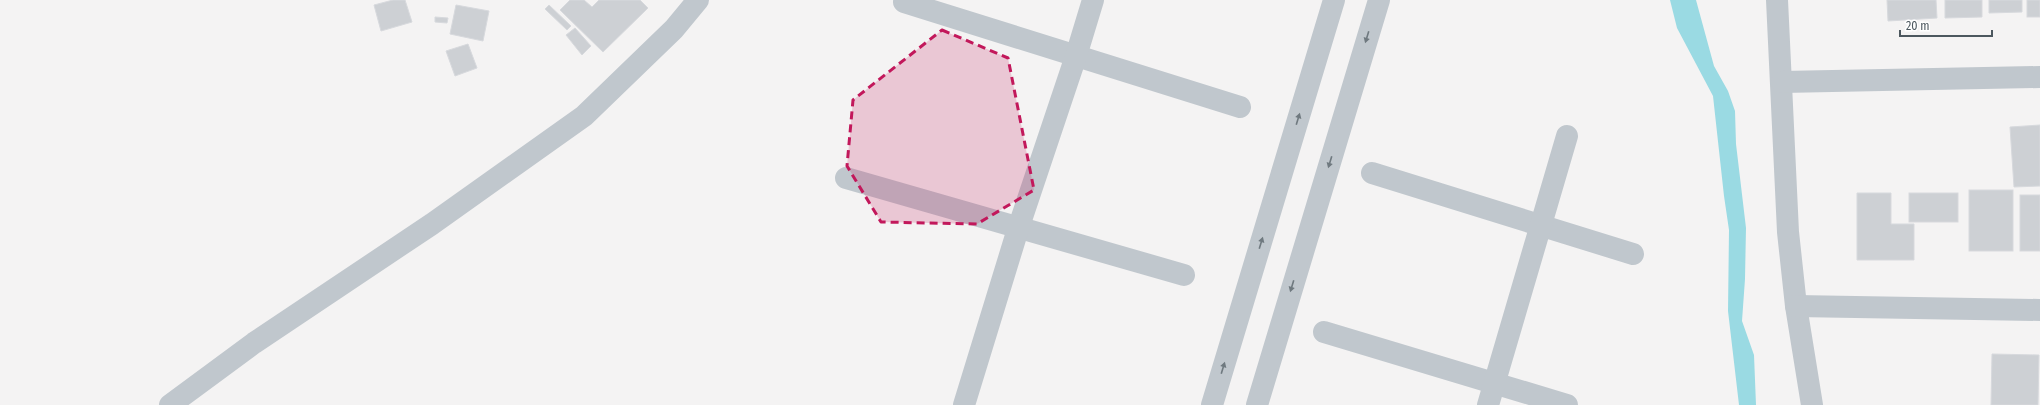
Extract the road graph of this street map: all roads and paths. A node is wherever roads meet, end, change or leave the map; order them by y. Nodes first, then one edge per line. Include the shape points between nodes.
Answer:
1 (698, 0) edge
2 (1093, 0) edge
3 (1334, 0) edge
4 (1379, 0) edge
5 (1778, 0) edge
6 (904, 2) dead end
7 (1076, 56) junction
8 (2040, 77) edge
9 (1782, 82) junction
10 (1240, 107) dead end
11 (1567, 136) dead end
12 (1372, 173) dead end
13 (846, 178) dead end
14 (1541, 226) junction
15 (1018, 229) junction
16 (1633, 254) dead end
17 (1184, 275) dead end
18 (1796, 306) junction
19 (2040, 310) edge
20 (1324, 332) dead end
21 (1495, 383) junction
22 (170, 405) edge
23 (964, 405) edge
24 (1212, 405) edge
25 (1257, 405) edge
26 (1488, 405) edge
27 (1567, 405) edge
28 (1812, 405) edge

1 - 22 street via 674,29 584,116 432,224 254,343
2 - 7 street
24 -> 3 street
4 -> 25 street
5 - 9 street
6 - 7 street
7 - 10 street
7 - 15 street
8 - 9 street
9 - 18 street via 1788,232
11 - 14 street
12 - 14 street
13 - 15 street
14 - 16 street
14 - 21 street
15 - 17 street
15 - 23 street
18 - 19 street
18 - 28 street
20 - 21 street
21 - 26 street
21 - 27 street

